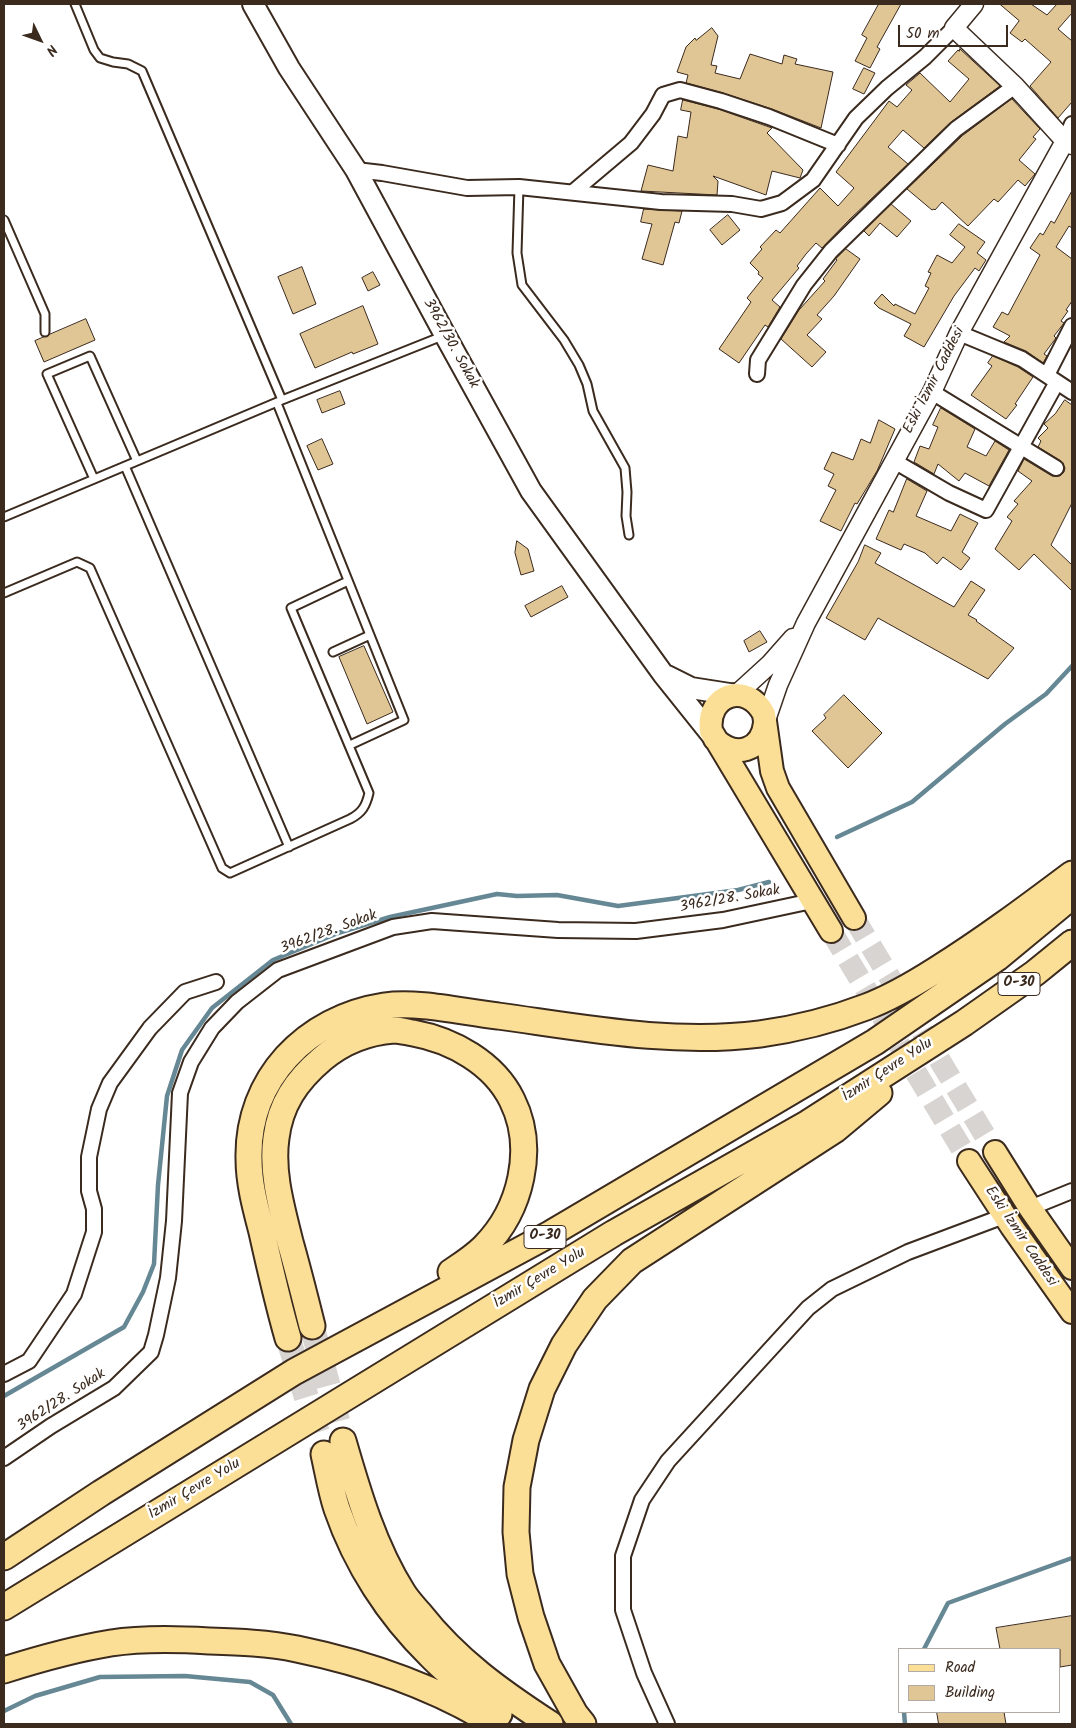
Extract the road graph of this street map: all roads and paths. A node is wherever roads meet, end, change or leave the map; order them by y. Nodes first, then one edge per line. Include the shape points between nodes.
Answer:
1 (75, 4) edge
2 (253, 4) edge
3 (974, 4) edge
4 (954, 28) junction
5 (1015, 86) junction
6 (1072, 124) edge
7 (1068, 143) edge
8 (838, 145) junction
9 (356, 170) junction
10 (519, 187) junction
11 (573, 192) junction
12 (4, 220) edge
13 (1072, 326) edge
14 (45, 332) dead end
15 (959, 333) junction
16 (445, 335) junction
17 (757, 374) dead end
18 (1052, 379) junction
19 (932, 392) junction
20 (1072, 392) edge
21 (280, 401) junction
22 (1021, 448) junction
23 (137, 461) junction
24 (894, 461) junction
25 (125, 466) junction
26 (1056, 468) dead end
27 (94, 479) junction
28 (4, 517) edge
29 (629, 536) dead end
30 (348, 581) junction
31 (4, 593) edge
32 (806, 622) junction
33 (370, 635) junction
34 (333, 652) dead end
35 (663, 674) junction
36 (736, 695) junction
37 (765, 722) junction
38 (715, 739) junction
39 (350, 745) junction
40 (289, 847) junction
41 (1072, 874) edge
42 (1072, 896) edge
43 (812, 901) junction
44 (854, 918) tunnel mouth
45 (831, 931) tunnel mouth
46 (1072, 943) edge
47 (216, 982) dead end
48 (964, 1023) junction
49 (994, 1152) tunnel mouth
50 (969, 1161) tunnel mouth
51 (1072, 1191) edge
52 (1030, 1208) junction
53 (1004, 1216) junction
54 (1072, 1268) edge
55 (1072, 1312) edge
56 (312, 1326) tunnel mouth
57 (288, 1338) tunnel mouth
58 (294, 1372) junction
59 (4, 1374) edge
60 (4, 1458) edge
61 (4, 1556) edge
62 (4, 1607) edge
63 (4, 1670) edge
64 (495, 1724) edge
65 (511, 1724) edge
66 (550, 1724) edge
67 (583, 1724) edge
68 (667, 1724) edge

1 - 21 lane via 100,58 128,64 142,71
2 - 9 main road, 3962/30. Sokak via 289,68
3 - 4 street
4 - 5 street
4 - 8 street via 856,118
5 - 7 street
5 - 17 street via 956,130 831,251 804,285 758,360
6 - 7 street
7 - 15 street, Eski İzmir Caddesi
8 - 11 street via 813,180 782,203 761,209
8 - 11 street via 769,117 680,90 663,95 631,143
9 - 10 street via 467,188
9 - 16 main road, 3962/30. Sokak
10 - 11 street
10 - 29 lane via 517,253 522,285 564,340 579,366 593,411 625,468
12 - 14 lane via 44,314
13 - 18 street
15 - 18 street via 1022,359
15 - 19 street, Eski İzmir Caddesi
16 - 21 lane
16 - 35 main road, 3962/30. Sokak via 531,491
18 - 20 street
18 - 22 street
19 - 22 street
19 - 24 street, Eski İzmir Caddesi
21 - 23 lane
21 - 30 lane
22 - 24 street via 986,510
22 - 26 street
23 - 25 lane
23 - 27 lane via 90,356 56,370 47,374
24 - 32 street, Eski İzmir Caddesi
25 - 27 lane
25 - 40 lane
27 - 28 lane
30 - 33 lane
30 - 39 lane via 291,608
31 - 40 lane via 76,562 90,568 222,868 230,873
32 - 36 street, Eski İzmir Caddesi via 770,664
32 - 37 street, Eski İzmir Caddesi
33 - 34 lane
33 - 39 lane via 404,720
35 - 36 main road via 691,688
35 - 38 main road, 3962/30. Sokak
36 - 37 main road via 754,700 764,714
36 - 38 main road via 724,699 714,708 710,722
37 - 38 main road via 757,742 744,750 729,749
37 - 44 main road via 772,771 778,788
38 - 43 main road
39 - 40 lane via 369,793 366,806 350,820
41 - 57 highway via 980,943 916,982 865,1008 794,1028 758,1034 670,1038 398,1005 365,1010 323,1026 290,1053 266,1086 258,1103 250,1137 248,1159 254,1196
42 - 58 highway, O-30 via 997,958 874,1042 550,1234
43 - 45 main road
43 - 60 street, 3962/28. Sokak via 723,920 636,931 558,930 432,921 393,927 278,970 237,1002 212,1028 191,1062 180,1093 168,1278 151,1352 114,1388
46 - 48 highway, İzmir Çevre Yolu / O-30
47 - 59 street via 185,992 150,1028 110,1083 99,1109 90,1157 89,1191 94,1209 94,1232 74,1294 29,1361
48 - 62 highway, İzmir Çevre Yolu / O-30 via 808,1123 614,1233
48 - 67 highway via 836,1129 632,1261 595,1299 564,1345 542,1389 526,1440 517,1487 516,1532 520,1574 546,1664
49 - 52 main road, Eski İzmir Caddesi
50 - 53 main road, Eski İzmir Caddesi
51 - 52 street
52 - 54 main road, Eski İzmir Caddesi
53 - 55 main road, Eski İzmir Caddesi
53 - 68 street via 908,1252 832,1289 808,1308 668,1461 642,1500 623,1556 623,1610 644,1673
56 - 58 highway via 276,1175 279,1117 288,1098 299,1080 330,1052 360,1036 395,1030 441,1040 459,1048 486,1068 513,1101 524,1139 519,1185 513,1202 494,1234 473,1258
58 - 61 highway, O-30 via 100,1492
63 - 64 highway via 112,1643 175,1639 295,1648 352,1662 404,1680
65 - 66 highway via 431,1657 382,1598 337,1509 334,1447 403,1594 435,1633 467,1664

